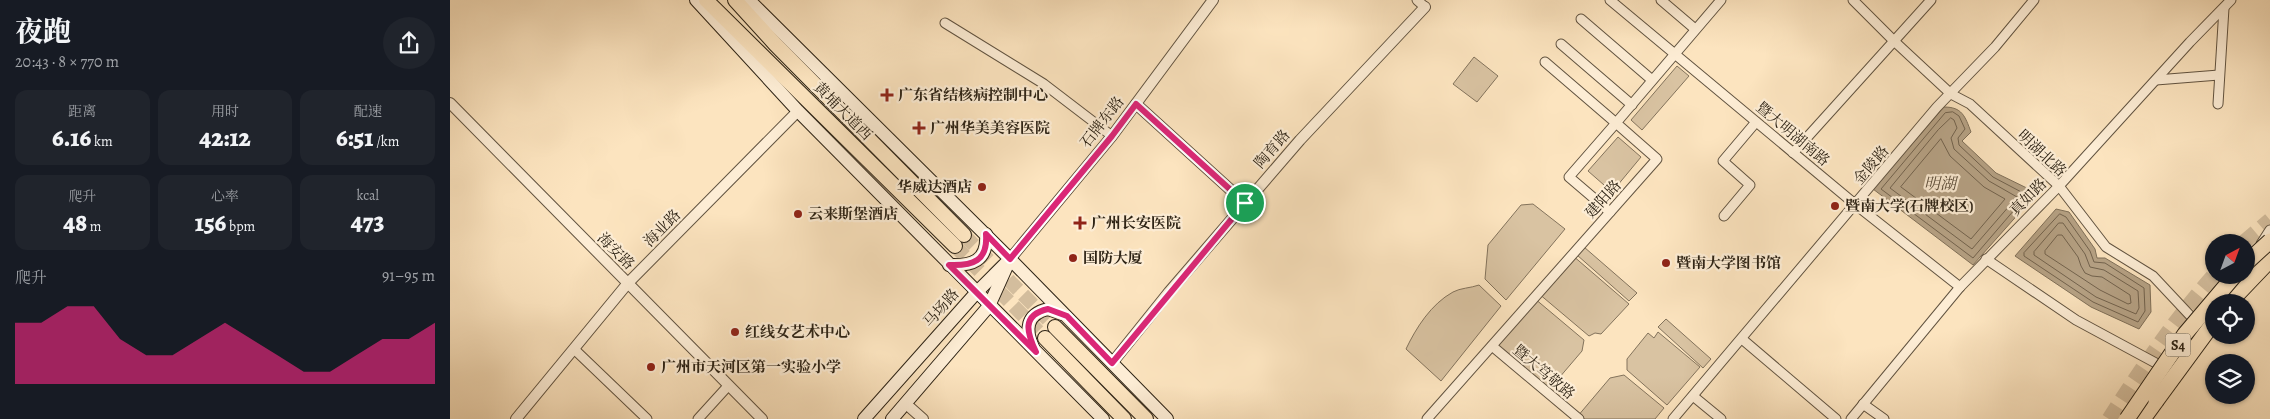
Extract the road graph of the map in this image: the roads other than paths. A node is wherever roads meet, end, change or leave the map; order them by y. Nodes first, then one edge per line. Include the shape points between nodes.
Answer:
1 (696, 0) edge
2 (706, 0) edge
3 (735, 0) edge
4 (748, 0) edge
5 (1213, 0) edge
6 (1610, 0) edge
7 (1661, 0) edge
8 (1853, 0) edge
9 (1931, 0) edge
10 (2034, 0) edge
11 (2231, 0) edge
12 (1719, 1) edge
13 (1421, 4) edge
14 (2224, 8) junction
15 (1581, 19) dead end
16 (946, 23) dead end
17 (1696, 29) junction
18 (1894, 41) junction
19 (1561, 44) dead end
20 (1675, 53) junction
21 (1545, 62) dead end
22 (2219, 75) junction
23 (1652, 80) junction
24 (2156, 80) junction
25 (1951, 94) junction
26 (450, 103) edge
27 (1136, 104) junction
28 (2218, 104) dead end
29 (1632, 105) junction
30 (798, 111) junction
31 (1756, 122) junction
32 (1616, 123) junction
33 (1112, 136) junction
34 (1794, 153) junction
35 (2058, 186) junction
36 (1245, 203) junction
37 (1856, 205) junction
38 (1610, 212) junction
39 (1724, 216) dead end
40 (2270, 230) edge
41 (986, 234) junction
42 (2270, 241) edge
43 (2255, 254) edge
44 (2255, 255) edge
45 (1010, 259) junction
46 (1986, 259) junction
47 (2270, 260) edge
48 (949, 265) junction
49 (628, 283) junction
50 (2227, 284) edge
51 (1960, 287) junction
52 (976, 293) junction
53 (2238, 294) edge
54 (989, 306) junction
55 (1067, 316) junction
56 (2205, 319) edge
57 (1055, 327) tunnel mouth
58 (2205, 333) edge
59 (2205, 333) edge
60 (1045, 338) tunnel mouth
61 (1742, 339) junction
62 (1492, 346) junction
63 (574, 349) junction
64 (1036, 352) junction
65 (1112, 363) junction
66 (2176, 374) junction
67 (728, 386) junction
68 (1693, 396) junction
69 (905, 403) junction
70 (1863, 404) junction
71 (516, 419) edge
72 (647, 419) edge
73 (698, 419) edge
74 (762, 419) edge
75 (864, 419) edge
76 (892, 419) edge
77 (923, 419) edge
78 (1103, 419) edge
79 (1124, 419) edge
80 (1146, 419) edge
81 (1167, 419) edge
82 (1427, 419) edge
83 (1579, 419) edge
84 (1673, 419) edge
85 (1720, 419) edge
86 (1836, 419) edge
87 (1851, 419) edge
88 (1884, 419) edge
89 (2127, 419) edge
90 (2144, 419) edge

1 - 30 main road
2 - 3 main road, 黄埔大道西 via 959,240
4 - 41 main road
5 - 27 street, 石牌东路
6 - 20 street, 暨大明湖南路
7 - 17 street
8 - 18 street, 明湖北路
9 - 18 street
10 - 25 street, 金陵路
11 - 14 street, 真如路
12 - 17 street
13 - 36 street, 陶育路
14 - 22 street
14 - 24 street, 真如路
15 - 23 street
16 - 33 street via 1044,84
17 - 20 street
18 - 25 street, 明湖北路
18 - 34 street
19 - 29 street
20 - 23 street
20 - 31 street, 暨大明湖南路
21 - 32 street
22 - 24 street
22 - 28 street
23 - 29 street
24 - 35 street, 真如路
25 - 35 street, 明湖北路 via 1970,104
25 - 37 street, 金陵路
26 - 49 street, 海安路
27 - 33 street, 石牌东路
27 - 36 street
29 - 32 street
30 - 48 main road
30 - 49 street, 海业路
31 - 34 street, 暨大明湖南路
31 - 39 street via 1722,161 1750,185
32 - 38 street, 建阳路 via 1657,159
32 - 38 street via 1569,177
33 - 45 street, 石牌东路
34 - 37 street, 暨大明湖南路
35 - 46 street, 真如路
35 - 56 street, 明湖北路 via 2106,247 2153,276
36 - 65 street, 陶育路
37 - 51 street, 暨大明湖南路
37 - 61 street, 金陵路
38 - 62 street, 建阳路
40 - 43 street
41 - 45 main road
41 - 48 main road via 985,250 976,262
42 - 44 highway, bridge
45 - 52 main road, 马场路
45 - 54 main road
45 - 55 main road
46 - 51 street, 真如路
46 - 66 street via 2076,320
47 - 53 highway
48 - 52 main road
49 - 63 street, 海业路
49 - 67 street, 海安路
50 - 89 highway, S4, bridge via 2185,334
51 - 70 street, 真如路
52 - 54 main road
52 - 75 main road, 马场路
54 - 64 main road
54 - 69 main road
55 - 64 main road via 1048,309 1034,316 1028,323 1028,330
55 - 65 main road
57 - 80 main road
58 - 66 street
59 - 90 highway, S4, bridge
60 - 79 main road
61 - 68 street, 金陵路
61 - 86 street
62 - 82 street, 建阳路
62 - 83 street, 暨大笃敬路
63 - 71 street, 海业路
63 - 72 street
64 - 78 main road
65 - 81 main road
66 - 90 street
67 - 73 street
67 - 74 street, 海安路
68 - 84 street, 金陵路
68 - 85 street
69 - 76 main road
69 - 77 street
70 - 87 street, 真如路
70 - 88 street

